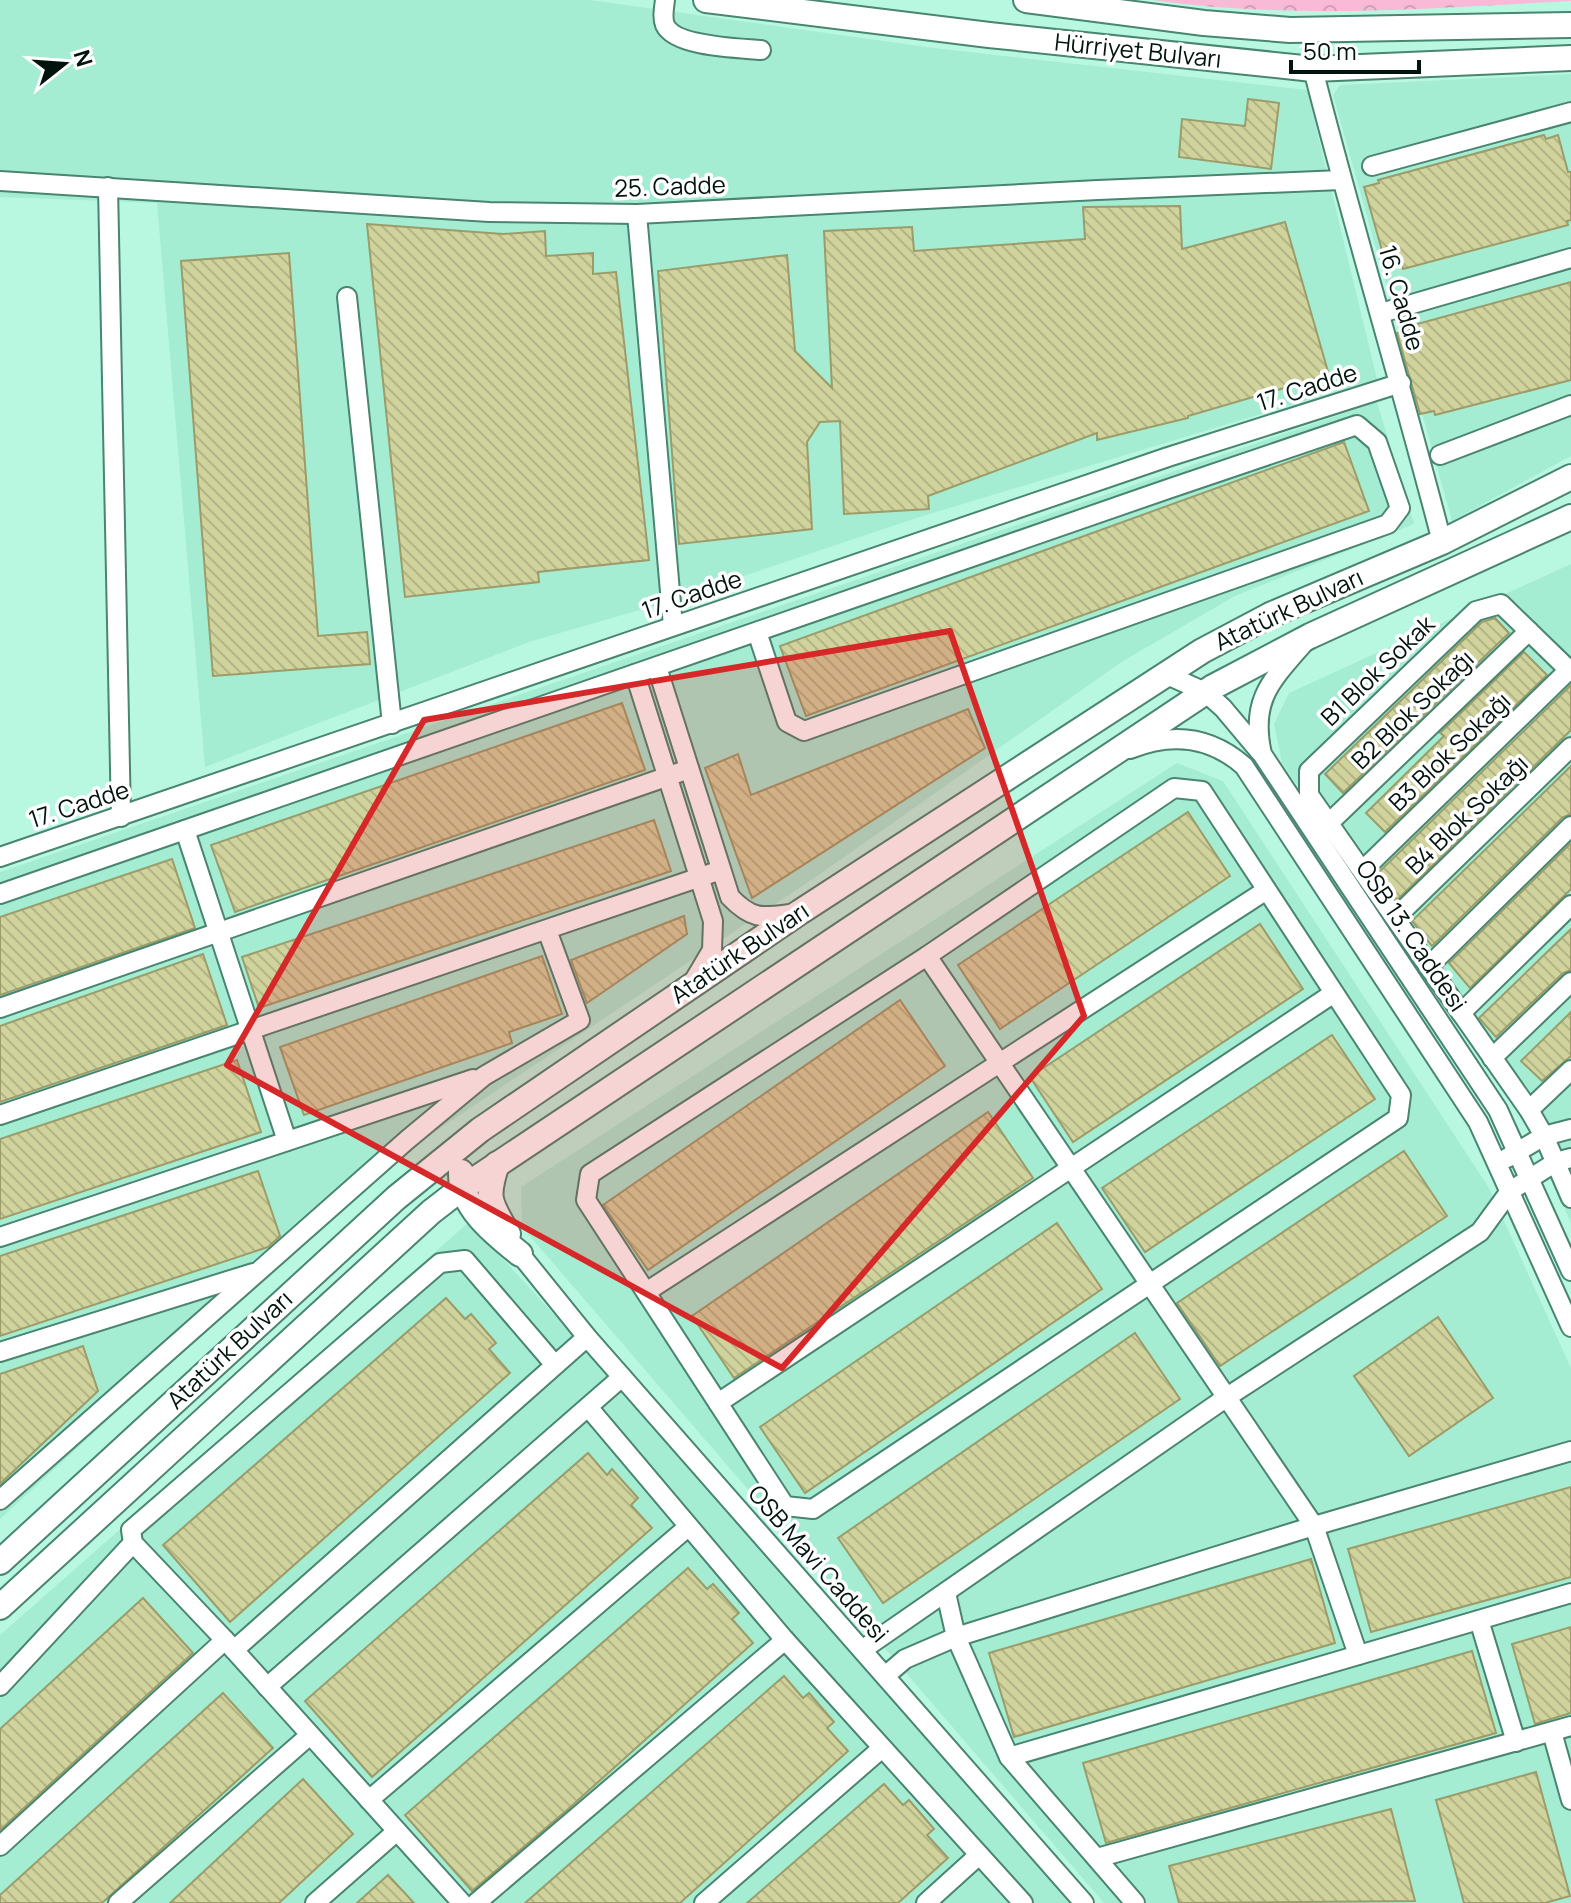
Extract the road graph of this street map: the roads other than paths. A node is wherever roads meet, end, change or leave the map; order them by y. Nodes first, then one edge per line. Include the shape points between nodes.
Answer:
1 (665, 0) edge
2 (706, 0) edge
3 (1026, 0) edge
4 (1087, 4) edge
5 (1571, 25) edge
6 (761, 50) dead end
7 (1571, 58) edge
8 (1313, 69) junction
9 (1571, 112) edge
10 (1372, 166) dead end
11 (1341, 180) junction
12 (0, 181) edge
13 (108, 187) junction
14 (637, 214) junction
15 (1571, 258) edge
16 (347, 297) dead end
17 (1381, 313) junction
18 (1401, 383) junction
19 (1571, 405) edge
20 (1440, 455) dead end
21 (1571, 477) edge
22 (1571, 517) edge
23 (1442, 542) junction
24 (673, 626) junction
25 (1529, 631) junction
26 (757, 632) junction
27 (1310, 636) junction
28 (657, 667) junction
29 (1570, 669) edge
30 (635, 674) junction
31 (1165, 674) junction
32 (1205, 692) junction
33 (392, 724) junction
34 (1571, 747) edge
35 (1262, 754) junction
36 (1102, 761) junction
37 (689, 769) junction
38 (667, 777) junction
39 (121, 817) junction
40 (1329, 823) junction
41 (1571, 826) edge
42 (185, 830) junction
43 (0, 857) edge
44 (721, 870) junction
45 (1363, 870) junction
46 (700, 877) junction
47 (1265, 891) junction
48 (0, 894) edge
49 (1571, 905) edge
50 (800, 912) junction
51 (1396, 917) junction
52 (547, 930) junction
53 (219, 932) junction
54 (927, 956) junction
55 (1429, 966) junction
56 (1571, 982) edge
57 (691, 985) junction
58 (1334, 993) junction
59 (0, 1008) edge
60 (1461, 1013) junction
61 (251, 1030) junction
62 (1492, 1058) junction
63 (1000, 1062) junction
64 (1571, 1070) edge
65 (484, 1076) junction
66 (1529, 1110) junction
67 (0, 1115) edge
68 (1571, 1129) edge
69 (480, 1130) junction
70 (1544, 1136) junction
71 (287, 1141) junction
72 (1517, 1150) junction
73 (1563, 1160) edge
74 (497, 1164) junction
75 (1498, 1164) junction
76 (1072, 1169) junction
77 (1530, 1178) junction
78 (462, 1188) junction
79 (1510, 1191) junction
80 (1571, 1198) edge
81 (0, 1237) edge
82 (520, 1254) junction
83 (259, 1271) junction
84 (1571, 1271) edge
85 (1150, 1285) junction
86 (646, 1292) junction
87 (1571, 1327) edge
88 (587, 1337) junction
89 (0, 1352) edge
90 (555, 1365) junction
91 (622, 1377) junction
92 (1227, 1397) junction
93 (718, 1403) junction
94 (588, 1407) junction
95 (1571, 1451) edge
96 (0, 1500) edge
97 (1314, 1526) junction
98 (688, 1527) junction
99 (133, 1543) junction
100 (0, 1562) edge
101 (946, 1593) junction
102 (1571, 1593) edge
103 (0, 1607) edge
104 (1479, 1620) junction
105 (956, 1637) junction
106 (785, 1640) junction
107 (230, 1645) junction
108 (862, 1650) junction
109 (1358, 1655) junction
110 (885, 1676) junction
111 (0, 1686) edge
112 (267, 1687) junction
113 (1571, 1726) edge
114 (1552, 1732) junction
115 (310, 1735) junction
116 (1516, 1742) junction
117 (881, 1749) junction
118 (1009, 1757) junction
119 (369, 1800) junction
120 (1571, 1800) edge
121 (397, 1831) junction
122 (0, 1846) edge
123 (979, 1855) junction
124 (1097, 1858) junction
125 (118, 1903) edge
126 (315, 1903) edge
127 (462, 1903) edge
128 (476, 1903) edge
129 (704, 1903) edge
130 (926, 1903) edge
131 (1023, 1903) edge
132 (1084, 1903) edge
133 (1135, 1903) edge

1 - 6 street via 664,21 672,34 687,41
2 - 8 main road, Hürriyet Bulvarı
3 - 4 main road, Hürriyet Bulvarı
4 - 5 main road, Hürriyet Bulvarı via 1290,30
7 - 8 main road, Hürriyet Bulvarı
8 - 11 street, 16. Cadde
9 - 10 street
11 - 14 street, 25. Cadde
11 - 17 street, 16. Cadde
12 - 13 street, 25. Cadde
13 - 14 street, 25. Cadde via 489,212
13 - 39 street
14 - 24 street
15 - 17 street
16 - 33 street
17 - 18 street, 16. Cadde
18 - 23 street, 16. Cadde
18 - 24 street, 17. Cadde
19 - 20 street
21 - 23 main road, Atatürk Bulvarı
22 - 27 main road, Atatürk Bulvarı
23 - 31 main road, Atatürk Bulvarı via 1270,615
24 - 33 street, 17. Cadde
25 - 29 street
25 - 40 street, B2 Blok Sokağı
25 - 40 street, B1 Blok Sokak via 1501,604 1476,611 1320,760 1309,771 1309,795
26 - 26 street via 787,722 804,731 1388,524 1400,508 1377,442 1357,425
26 - 28 street
27 - 32 main road, Atatürk Bulvarı
27 - 35 street, OSB 13. Caddesi via 1265,693 1257,714
28 - 30 street
28 - 37 street
29 - 45 street, B3 Blok Sokağı
30 - 38 street
30 - 42 street
31 - 32 street
31 - 50 main road, Atatürk Bulvarı
32 - 35 street
32 - 36 main road, Atatürk Bulvarı
33 - 39 street, 17. Cadde
34 - 51 street, B4 Blok Sokağı
35 - 72 street, OSB 13. Caddesi via 1498,1110
36 - 74 main road, Atatürk Bulvarı
36 - 75 street via 1142,744 1183,738 1213,744 1244,766 1478,1122
37 - 38 street
37 - 44 street
38 - 46 street
38 - 53 street
39 - 43 street, 17. Cadde
40 - 45 street
41 - 55 street
42 - 48 street
42 - 53 street
44 - 46 street
44 - 50 street via 730,897 744,911 765,917
45 - 51 street
46 - 52 street
46 - 57 street via 713,921 712,950
47 - 54 street via 1202,791 1174,788
47 - 58 street
47 - 63 street
49 - 60 street
50 - 57 main road, Atatürk Bulvarı
51 - 55 street
52 - 61 street
52 - 65 street via 580,1020
53 - 59 street
53 - 61 street
54 - 63 street
54 - 86 street via 590,1174 586,1200
55 - 60 street
56 - 62 street
57 - 69 main road, Atatürk Bulvarı
58 - 76 street
58 - 85 street via 1401,1095 1398,1118
60 - 62 street
61 - 67 street
61 - 71 street
62 - 66 street
63 - 76 street
63 - 86 street
64 - 66 street
65 - 71 street
65 - 83 street
66 - 70 street
68 - 70 street
69 - 78 main road via 462,1164
69 - 100 main road, Atatürk Bulvarı via 396,1198
70 - 72 street
70 - 73 street
71 - 81 street
72 - 75 street
72 - 77 street, OSB 13. Caddesi
73 - 77 street
73 - 80 street
74 - 78 main road, Atatürk Bulvarı
74 - 82 main road via 490,1199
75 - 79 street
76 - 85 street
76 - 93 street
77 - 79 street
77 - 84 street, OSB 13. Caddesi
78 - 82 main road via 495,1235
78 - 103 main road, Atatürk Bulvarı
79 - 87 street
79 - 92 street via 1480,1232
82 - 88 street, OSB Mavi Caddesi
83 - 89 street
83 - 96 street
85 - 92 street
85 - 93 street via 813,1509 785,1506
86 - 93 street
88 - 90 street
88 - 91 street, OSB Mavi Caddesi
90 - 99 street via 465,1260 440,1263 131,1530
90 - 107 street
91 - 94 street
91 - 108 street, OSB Mavi Caddesi
92 - 97 street
92 - 101 street
94 - 98 street
94 - 112 street
95 - 97 street
97 - 105 street
97 - 109 street
98 - 106 street
98 - 119 street
99 - 107 street
99 - 111 street
101 - 105 street
101 - 108 street
102 - 104 street
104 - 109 street
104 - 116 street
105 - 110 street via 905,1659
105 - 118 street
106 - 117 street
106 - 128 street
107 - 112 street
107 - 122 street
108 - 110 street, OSB Mavi Caddesi
109 - 118 street
110 - 132 street, OSB Mavi Caddesi
112 - 115 street
113 - 114 street
114 - 116 street
114 - 120 street
115 - 119 street
115 - 125 street
116 - 124 street
117 - 123 street
117 - 129 street
118 - 124 street
119 - 121 street
121 - 126 street
121 - 127 street
123 - 130 street
123 - 131 street
124 - 133 street

